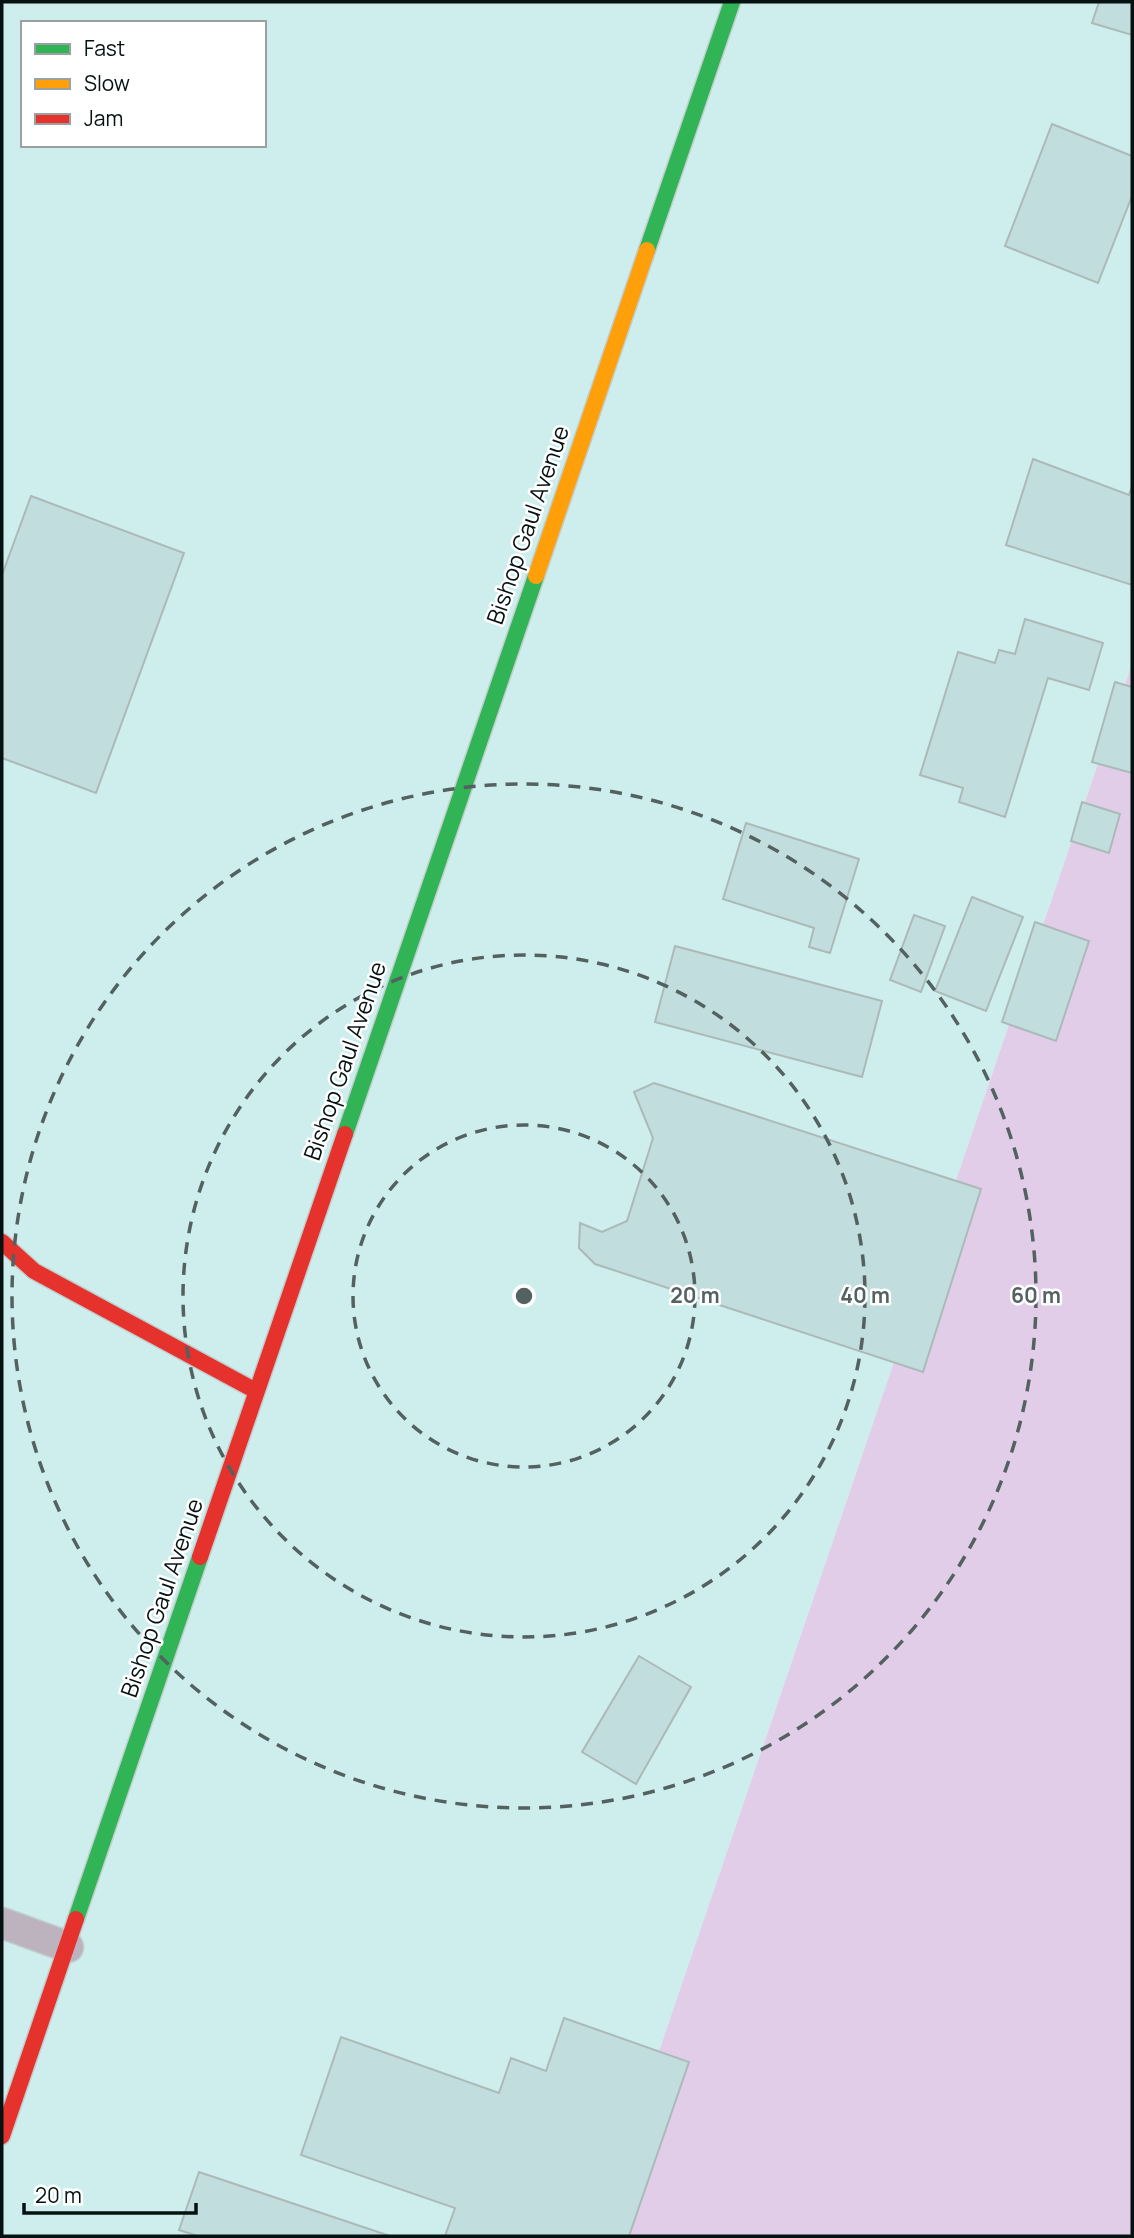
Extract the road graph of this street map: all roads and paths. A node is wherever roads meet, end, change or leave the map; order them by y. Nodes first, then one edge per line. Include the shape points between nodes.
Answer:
1 (733, 2) edge
2 (2, 1242) edge
3 (256, 1391) junction
4 (2, 1923) edge
5 (68, 1947) junction
6 (2, 2136) edge

1 - 3 main road, Bishop Gaul Avenue
2 - 3 main road via 34,1271
3 - 5 main road, Bishop Gaul Avenue
4 - 5 lane
5 - 6 main road, Bishop Gaul Avenue

